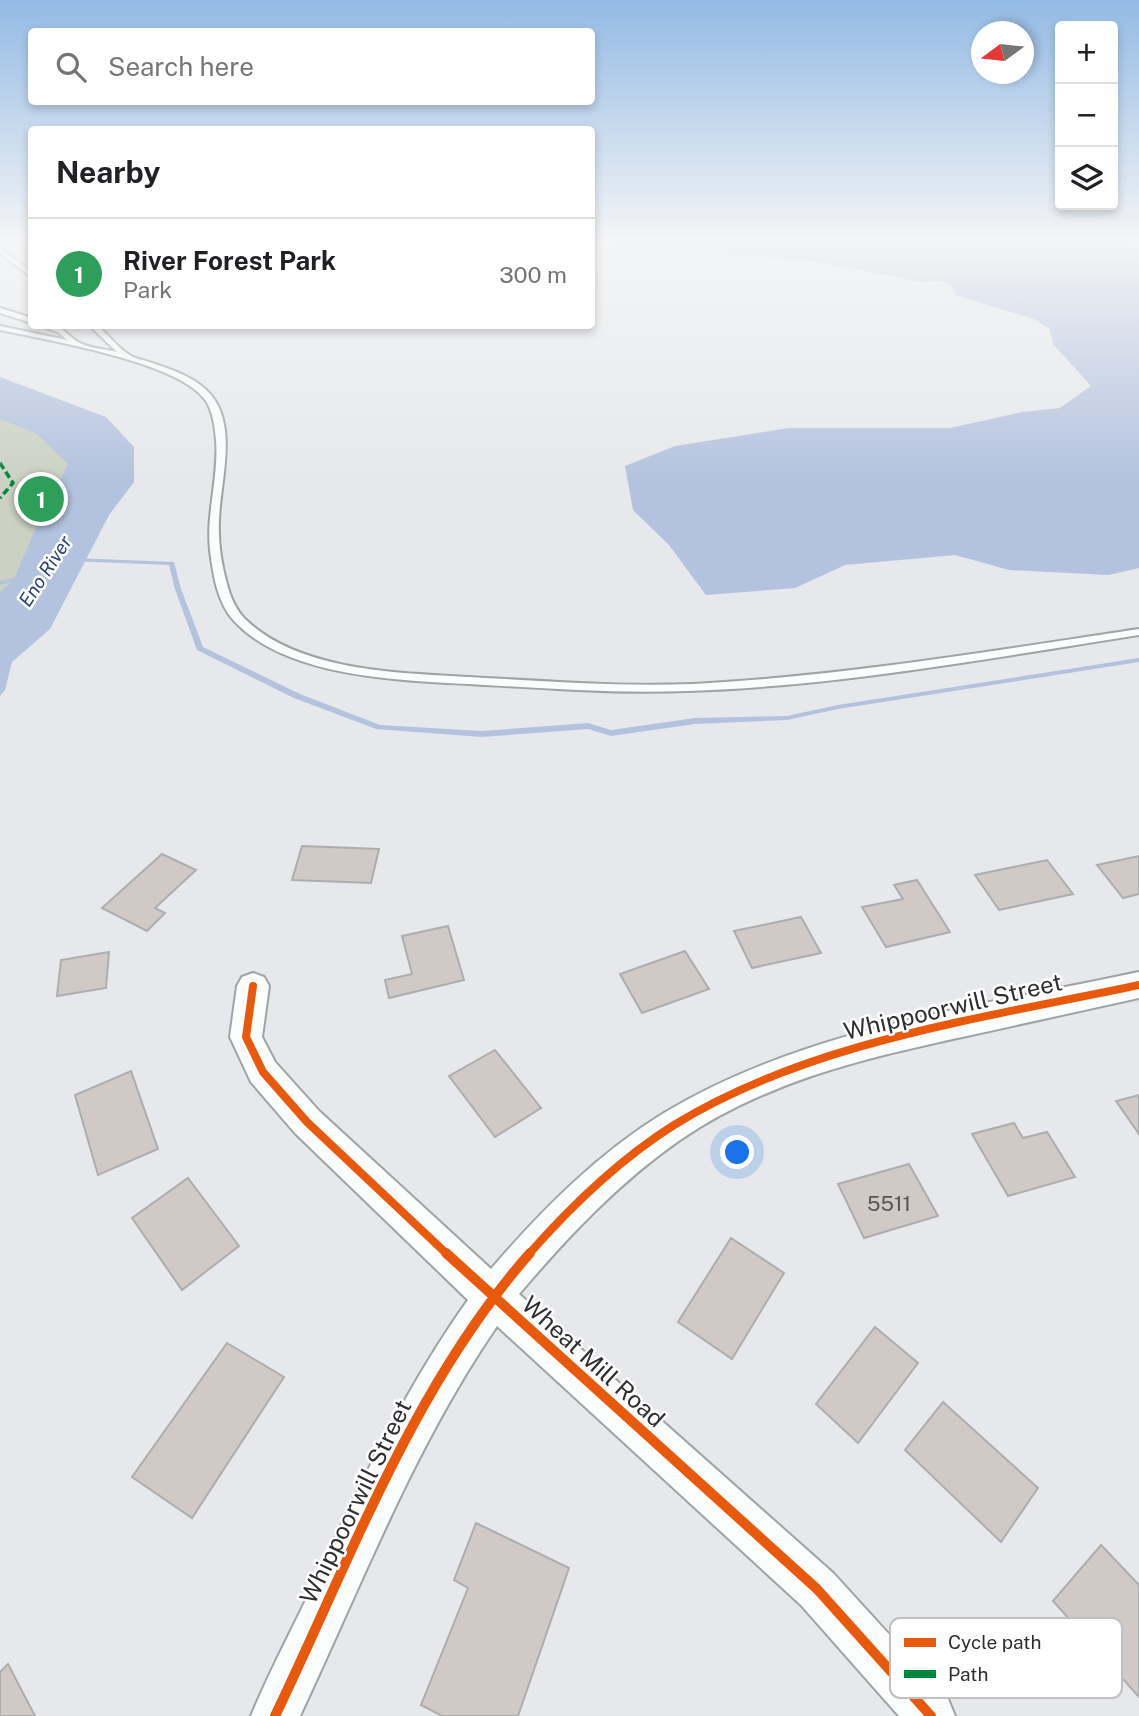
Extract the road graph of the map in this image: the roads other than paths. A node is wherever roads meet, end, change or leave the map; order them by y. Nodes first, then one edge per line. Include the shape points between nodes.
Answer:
1 (0, 328) edge
2 (56, 329) edge
3 (97, 329) edge
4 (75, 344) junction
5 (130, 360) junction
6 (1139, 632) edge
7 (1139, 985) edge
8 (253, 986) dead end
9 (492, 1296) junction
10 (890, 1670) edge
11 (915, 1698) edge
12 (275, 1716) edge
13 (931, 1716) edge

1 - 4 lane
2 - 4 lane
3 - 5 lane
4 - 5 lane
5 - 6 lane via 174,372 207,397 221,448 213,511 215,562 234,615 260,640 323,663 407,677 627,689 760,682 906,666
7 - 9 street, Whippoorwill Street via 858,1046 722,1099 680,1122 595,1185 543,1233
8 - 9 street, Wheat Mill Road via 246,1037 262,1072 307,1122
9 - 10 street, Wheat Mill Road via 817,1589
9 - 12 street, Whippoorwill Street via 446,1365 404,1443
11 - 13 street, Wheat Mill Road

